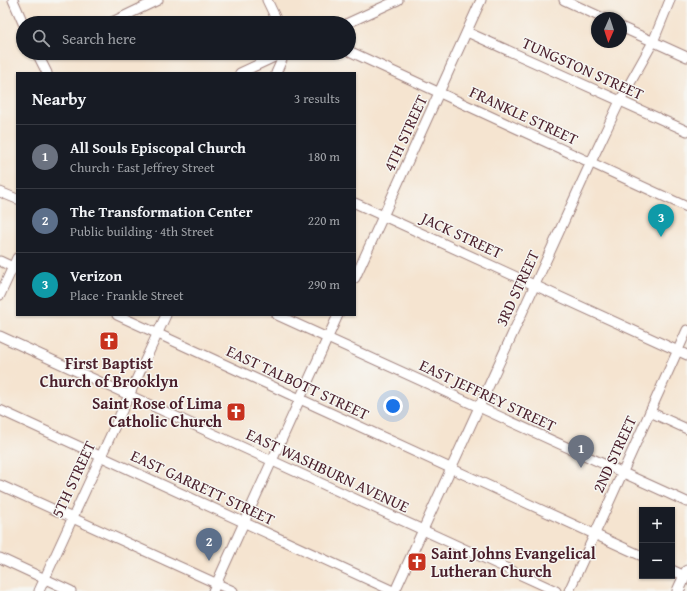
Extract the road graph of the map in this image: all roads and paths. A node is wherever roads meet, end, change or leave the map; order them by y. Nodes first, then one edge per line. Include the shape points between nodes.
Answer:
1 (13, 0) edge
2 (158, 0) edge
3 (267, 0) edge
4 (398, 0) edge
5 (481, 0) edge
6 (564, 0) edge
7 (670, 0) edge
8 (591, 12) edge
9 (20, 16) edge
10 (125, 16) edge
11 (275, 16) edge
12 (356, 19) edge
13 (627, 30) edge
14 (467, 32) junction
15 (653, 42) junction
16 (356, 54) edge
17 (687, 57) edge
18 (43, 60) edge
19 (269, 60) edge
20 (281, 60) edge
21 (47, 72) edge
22 (242, 72) edge
23 (276, 72) edge
24 (440, 93) junction
25 (620, 101) junction
26 (687, 131) edge
27 (591, 162) junction
28 (0, 192) edge
29 (16, 199) edge
30 (356, 203) edge
31 (687, 207) edge
32 (383, 216) junction
33 (0, 261) edge
34 (15, 268) edge
35 (356, 275) edge
36 (535, 285) junction
37 (0, 295) edge
38 (119, 316) edge
39 (166, 316) edge
40 (279, 316) edge
41 (338, 316) edge
42 (687, 330) edge
43 (157, 334) junction
44 (0, 336) edge
45 (328, 338) junction
46 (678, 351) junction
47 (687, 355) edge
48 (129, 395) junction
49 (300, 399) junction
50 (479, 407) junction
51 (0, 410) edge
52 (650, 412) junction
53 (687, 429) edge
54 (101, 456) junction
55 (272, 461) junction
56 (451, 469) junction
57 (622, 473) junction
58 (0, 484) edge
59 (687, 502) edge
60 (72, 518) junction
61 (244, 522) junction
62 (423, 530) junction
63 (594, 535) junction
64 (639, 555) edge
65 (0, 558) edge
66 (675, 571) edge
67 (686, 574) edge
68 (44, 579) junction
69 (215, 587) edge
70 (680, 590) edge
71 (39, 591) edge
72 (71, 591) edge
73 (233, 591) edge
74 (394, 591) edge
75 (556, 591) edge
76 (569, 591) edge

1 - 9 street
2 - 10 street
3 - 11 street
4 - 12 street
5 - 14 street, 4TH STREET
6 - 8 street
7 - 15 street, 3RD STREET
13 - 15 street
14 - 24 street, 4TH STREET
14 - 25 street, TUNGSTON STREET
15 - 17 street
15 - 25 street, 3RD STREET
16 - 24 street, FRANKLE STREET
18 - 21 street
19 - 22 street
20 - 23 street
24 - 27 street, FRANKLE STREET
24 - 32 street, 4TH STREET
25 - 26 street, TUNGSTON STREET
25 - 27 street, 3RD STREET
27 - 31 street, FRANKLE STREET
27 - 36 street, 3RD STREET
28 - 29 street
30 - 32 street, JACK STREET
32 - 35 street, 4TH STREET
32 - 36 street, JACK STREET
33 - 34 street
34 - 37 street
36 - 46 street, JACK STREET
36 - 50 street, 3RD STREET
38 - 43 street, EAST TALBOTT STREET
39 - 43 street, 5TH STREET
40 - 45 street, EAST JEFFREY STREET
41 - 45 street
42 - 46 street, 2ND STREET
43 - 48 street, 5TH STREET
43 - 49 street, EAST TALBOTT STREET
44 - 48 street, EAST WASHBURN AVENUE
45 - 49 street
45 - 50 street, EAST JEFFREY STREET
46 - 47 street, JACK STREET
46 - 52 street, 2ND STREET
48 - 54 street, 5TH STREET
48 - 55 street, EAST WASHBURN AVENUE
49 - 55 street
49 - 56 street, EAST TALBOTT STREET
50 - 56 street, 3RD STREET
50 - 57 street, EAST JEFFREY STREET
51 - 54 street, EAST GARRETT STREET
52 - 53 street
52 - 57 street, 2ND STREET
54 - 60 street, 5TH STREET
54 - 61 street, EAST GARRETT STREET
55 - 61 street
55 - 62 street, EAST WASHBURN AVENUE
56 - 62 street, 3RD STREET
56 - 63 street, EAST TALBOTT STREET
57 - 59 street, EAST JEFFREY STREET
57 - 63 street, 2ND STREET
58 - 60 street
60 - 68 street, 5TH STREET
60 - 69 street
61 - 69 street
61 - 74 street, EAST GARRETT STREET
62 - 74 street, 3RD STREET
62 - 75 street, EAST WASHBURN AVENUE
63 - 64 street, EAST TALBOTT STREET
63 - 76 street, 2ND STREET
65 - 68 street
66 - 67 street
67 - 70 main road
68 - 71 street, 5TH STREET
68 - 72 street
69 - 73 street

